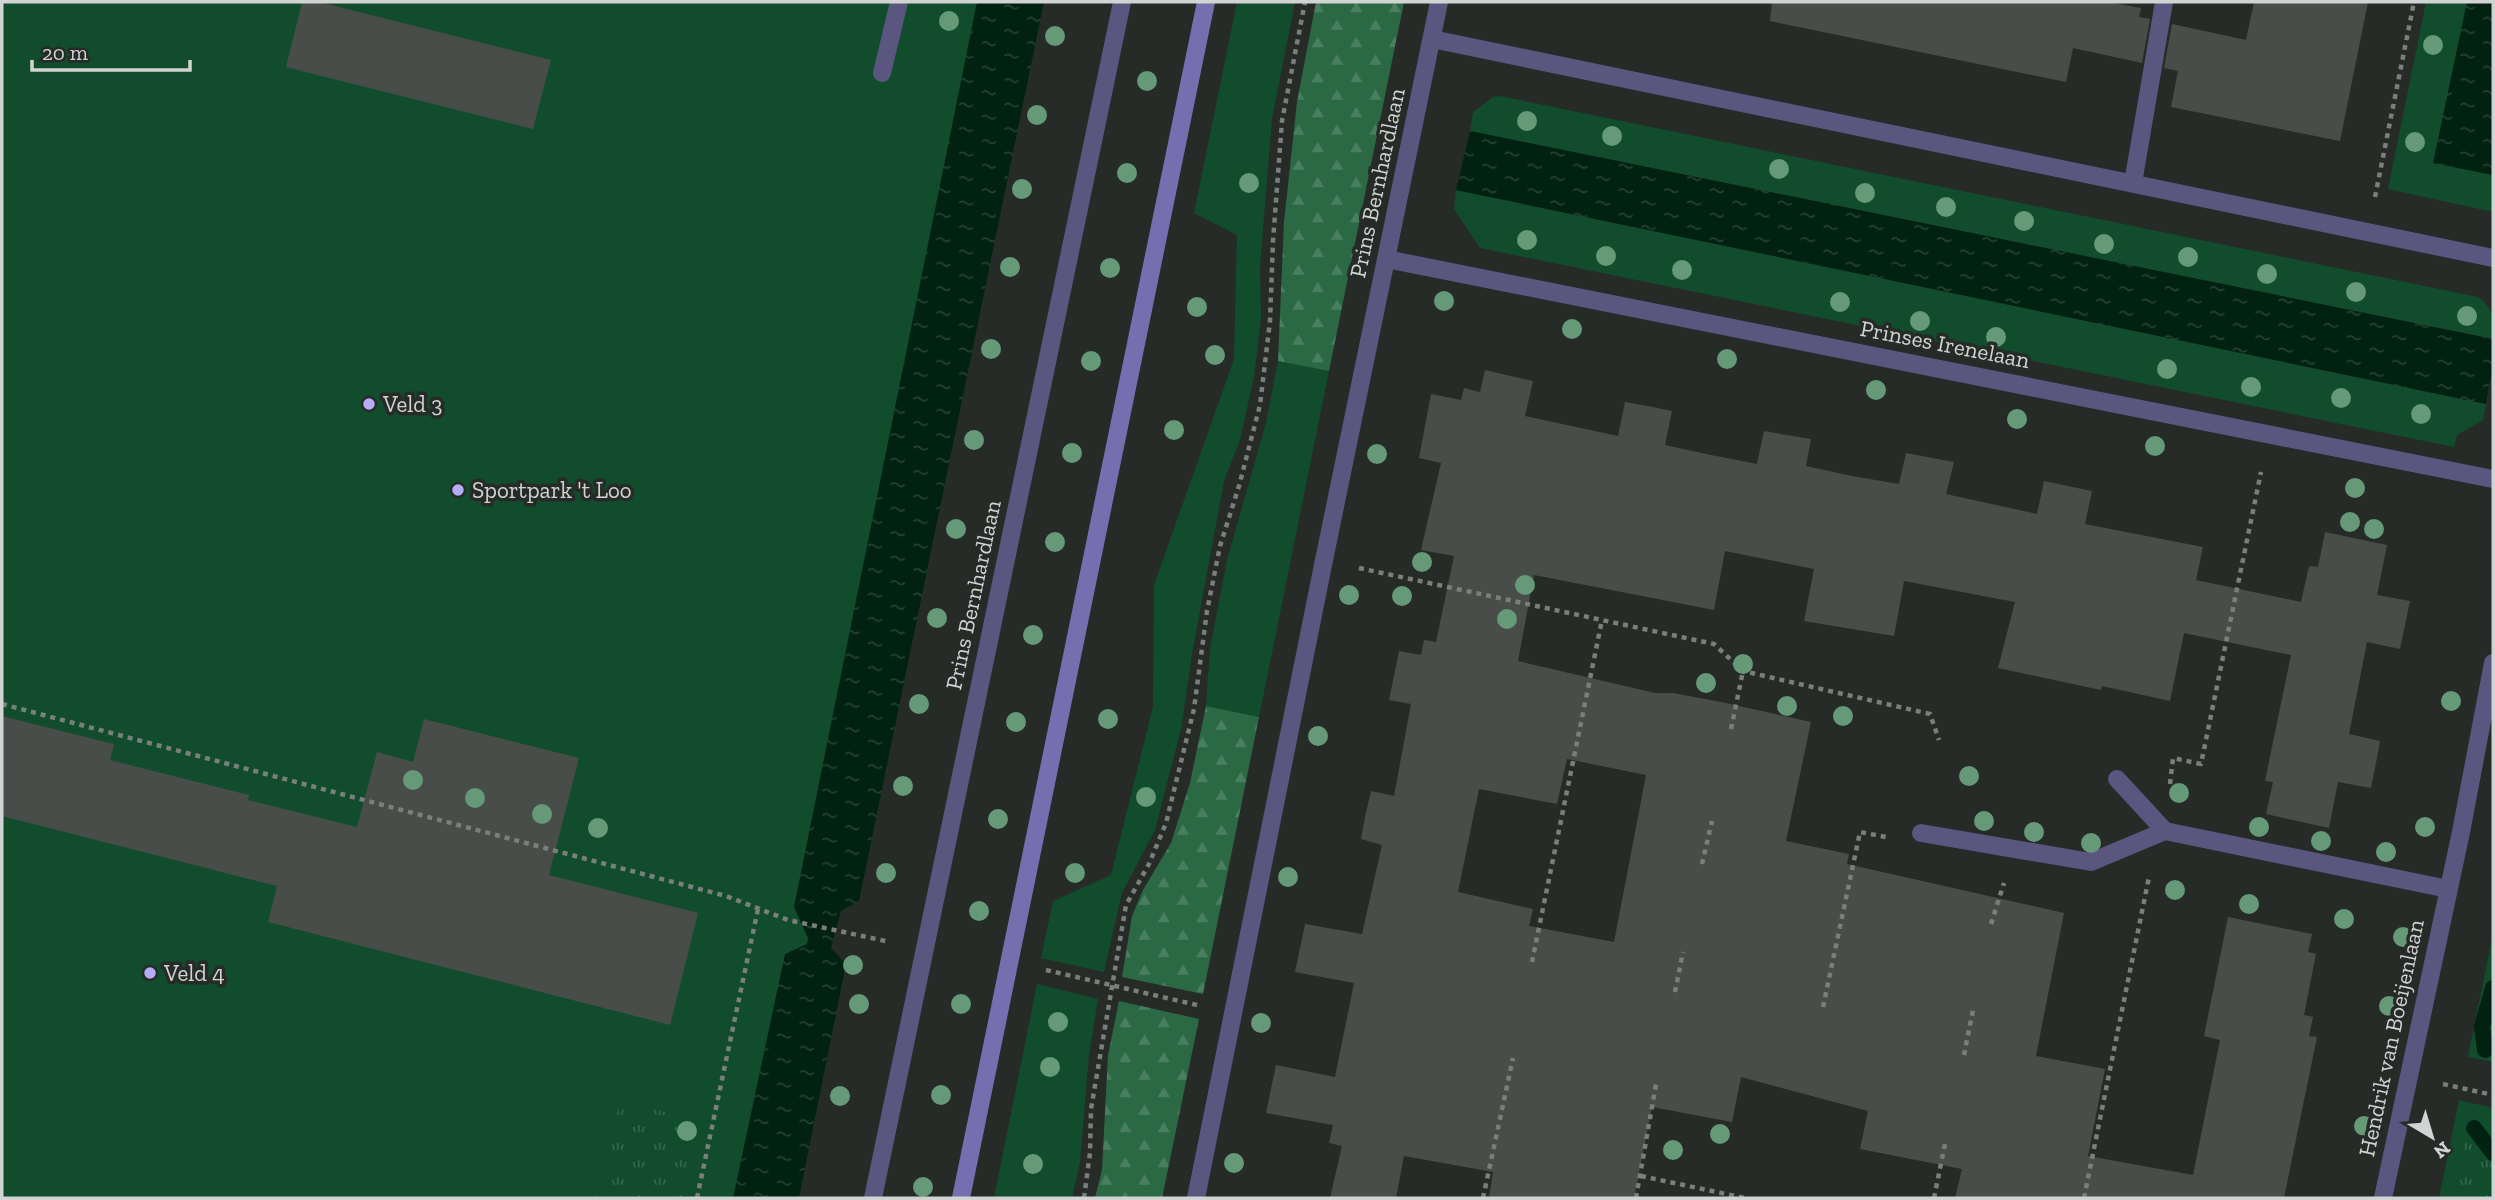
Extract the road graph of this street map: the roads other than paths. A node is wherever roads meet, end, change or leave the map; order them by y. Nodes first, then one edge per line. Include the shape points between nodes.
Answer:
1 (899, 2) edge
2 (1122, 2) edge
3 (1206, 2) edge
4 (1439, 2) edge
5 (2164, 2) edge
6 (1432, 39) junction
7 (882, 73) dead end
8 (2133, 183) junction
9 (2493, 258) edge
10 (1387, 260) junction
11 (2493, 478) edge
12 (2493, 663) edge
13 (2117, 779) dead end
14 (2165, 831) junction
15 (1921, 833) road end
16 (2448, 889) junction
17 (873, 1198) edge
18 (961, 1198) edge
19 (1196, 1198) edge
20 (2383, 1198) edge

1 - 7 street
2 - 17 street, Prins Bernhardlaan
3 - 18 main road
4 - 6 street, Prins Bernhardlaan
5 - 8 street
6 - 8 street
6 - 10 street, Prins Bernhardlaan
8 - 9 street
10 - 11 street, Prinses Irenelaan
10 - 19 street, Prins Bernhardlaan
12 - 16 street, Hendrik van Boeijenlaan
13 - 14 street
14 - 15 street via 2091,862
14 - 16 street
16 - 20 street, Hendrik van Boeijenlaan

